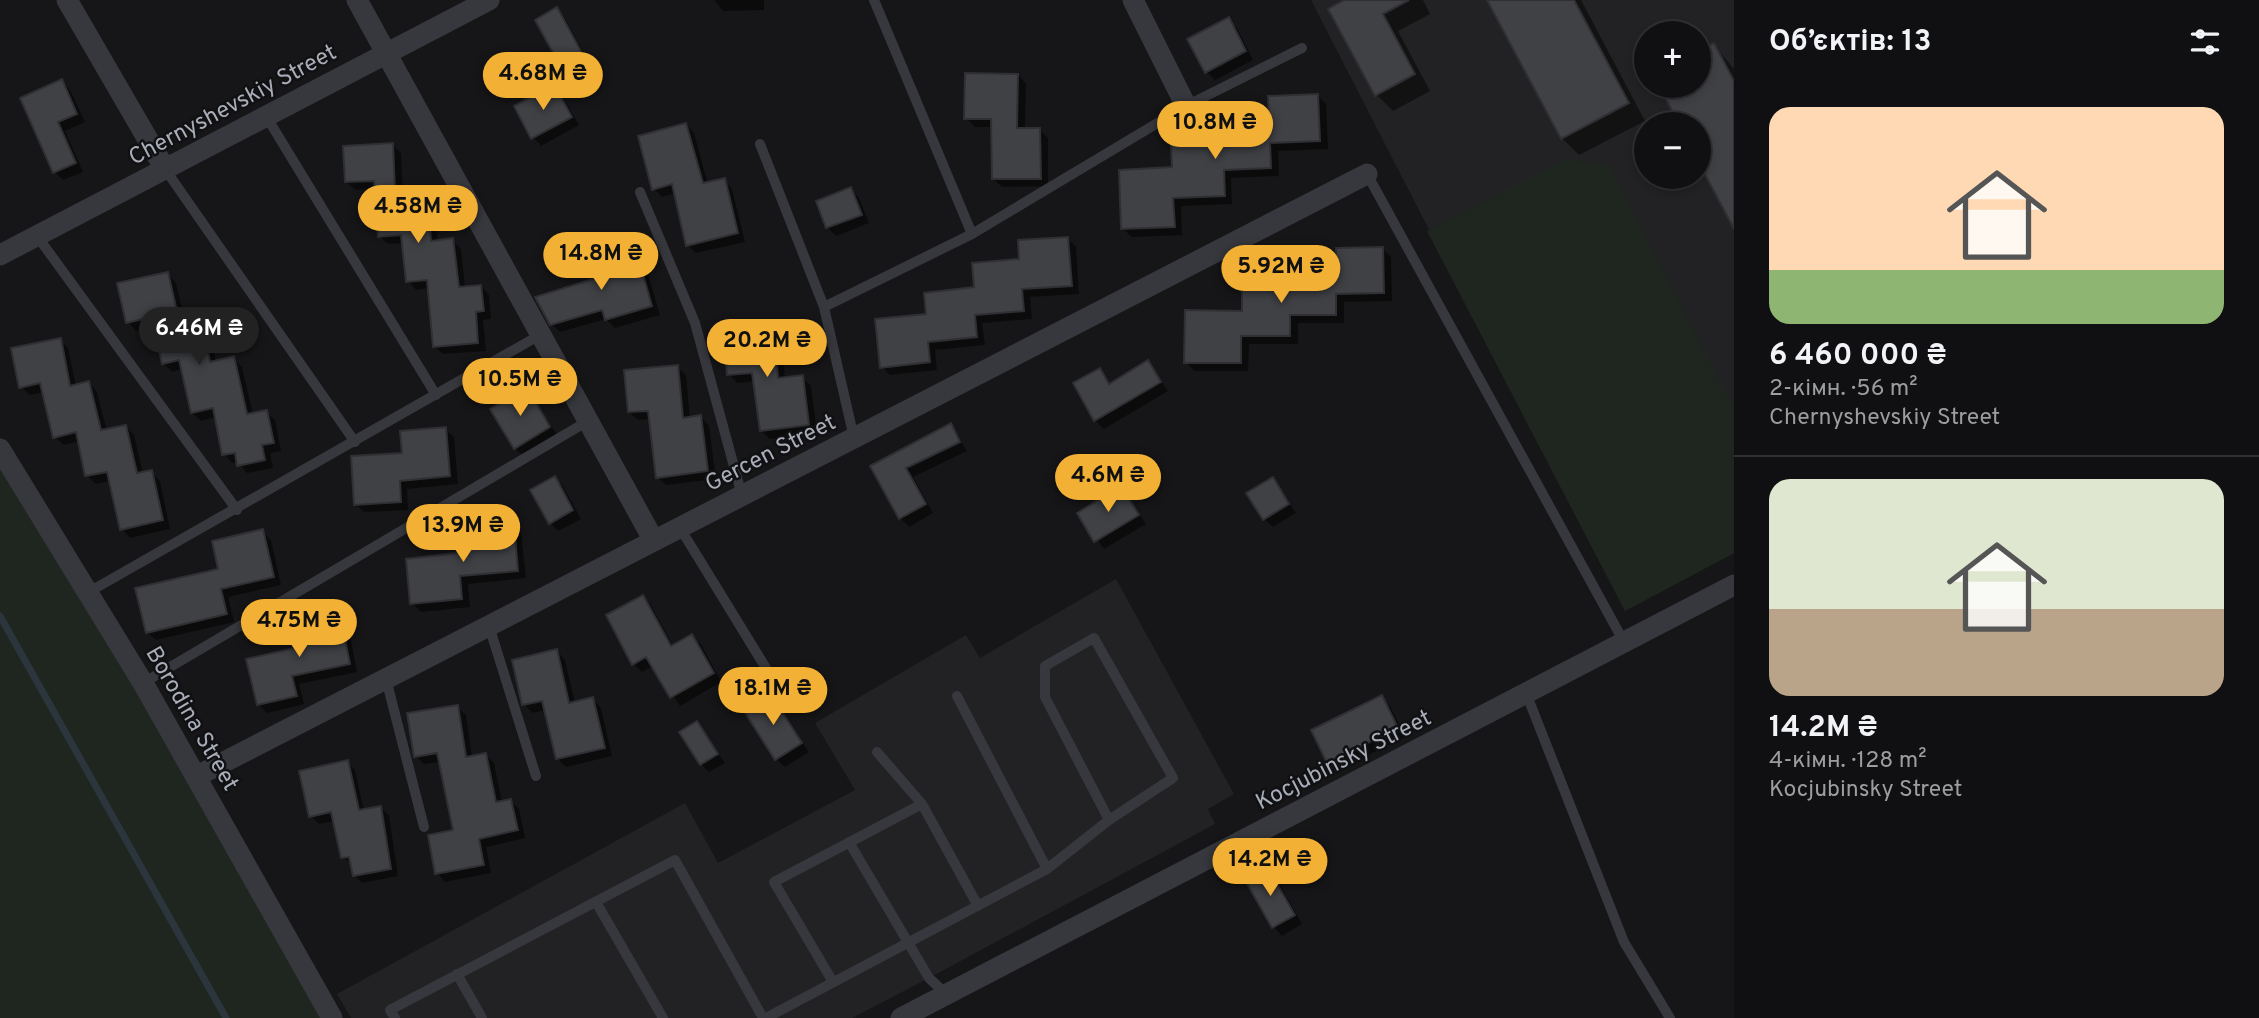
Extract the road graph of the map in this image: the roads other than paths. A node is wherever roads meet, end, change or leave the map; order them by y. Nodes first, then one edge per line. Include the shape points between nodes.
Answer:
1 (67, 0) edge
2 (357, 0) edge
3 (489, 0) edge
4 (873, 0) edge
5 (1133, 0) edge
6 (1302, 48) dead end
7 (385, 54) junction
8 (1186, 106) junction
9 (266, 116) junction
10 (760, 144) dead end
11 (164, 169) junction
12 (1367, 174) joint
13 (640, 192) dead end
14 (972, 234) junction
15 (37, 236) junction
16 (0, 255) edge
17 (824, 307) junction
18 (540, 335) junction
19 (436, 395) junction
20 (589, 421) junction
21 (855, 438) junction
22 (355, 442) junction
23 (0, 449) edge
24 (742, 496) junction
25 (237, 510) junction
26 (680, 528) junction
27 (654, 541) junction
28 (1734, 585) edge
29 (87, 593) junction
30 (489, 626) junction
31 (1624, 642) junction
32 (386, 679) junction
33 (143, 683) junction
34 (777, 686) dead end
35 (1526, 693) junction
36 (957, 696) dead end
37 (877, 752) dead end
38 (197, 776) junction
39 (536, 776) dead end
40 (922, 804) junction
41 (1109, 820) junction
42 (424, 827) dead end
43 (849, 842) junction
44 (1047, 869) junction
45 (596, 902) junction
46 (978, 906) junction
47 (907, 943) junction
48 (457, 975) junction
49 (833, 982) junction
50 (946, 994) junction
51 (332, 1018) edge
52 (395, 1018) edge
53 (482, 1018) edge
54 (663, 1018) edge
55 (764, 1018) edge
56 (901, 1018) edge
57 (1670, 1018) edge

1 - 11 street
2 - 7 street
3 - 7 street, Chernyshevskiy Street
4 - 14 lane
5 - 8 street
6 - 8 lane
7 - 9 street, Chernyshevskiy Street
7 - 18 street
8 - 14 lane
9 - 11 street, Chernyshevskiy Street
9 - 19 lane
10 - 17 lane
11 - 15 street, Chernyshevskiy Street
11 - 22 lane
12 - 21 street, Gercen Street
12 - 31 lane
13 - 24 lane via 695,323
14 - 17 lane
15 - 16 street, Chernyshevskiy Street
15 - 25 lane
17 - 21 lane
18 - 19 lane
18 - 20 street
19 - 22 lane
20 - 27 street
20 - 33 lane
21 - 24 street, Gercen Street
22 - 25 lane
23 - 29 street, Borodina Street
24 - 26 street, Gercen Street
25 - 29 lane
26 - 27 street, Gercen Street
26 - 34 lane
27 - 30 street, Gercen Street
28 - 31 street, Kocjubinsky Street
29 - 33 street, Borodina Street
30 - 32 street, Gercen Street
30 - 39 lane
31 - 35 street, Kocjubinsky Street
32 - 38 street, Gercen Street
32 - 42 lane
33 - 38 street, Borodina Street
35 - 50 street, Kocjubinsky Street
35 - 57 lane via 1624,942
36 - 44 lane
37 - 40 lane
38 - 51 street, Borodina Street
40 - 43 lane
40 - 46 lane
41 - 41 lane via 1173,778 1094,638 1045,666 1045,697
41 - 44 lane
43 - 47 lane
43 - 49 lane via 774,882
44 - 46 lane
45 - 48 lane
45 - 54 lane
45 - 55 lane via 675,860
46 - 47 lane
47 - 49 lane
47 - 50 lane via 929,978
48 - 52 lane via 390,1010
48 - 53 lane
49 - 55 lane
50 - 56 street, Kocjubinsky Street

